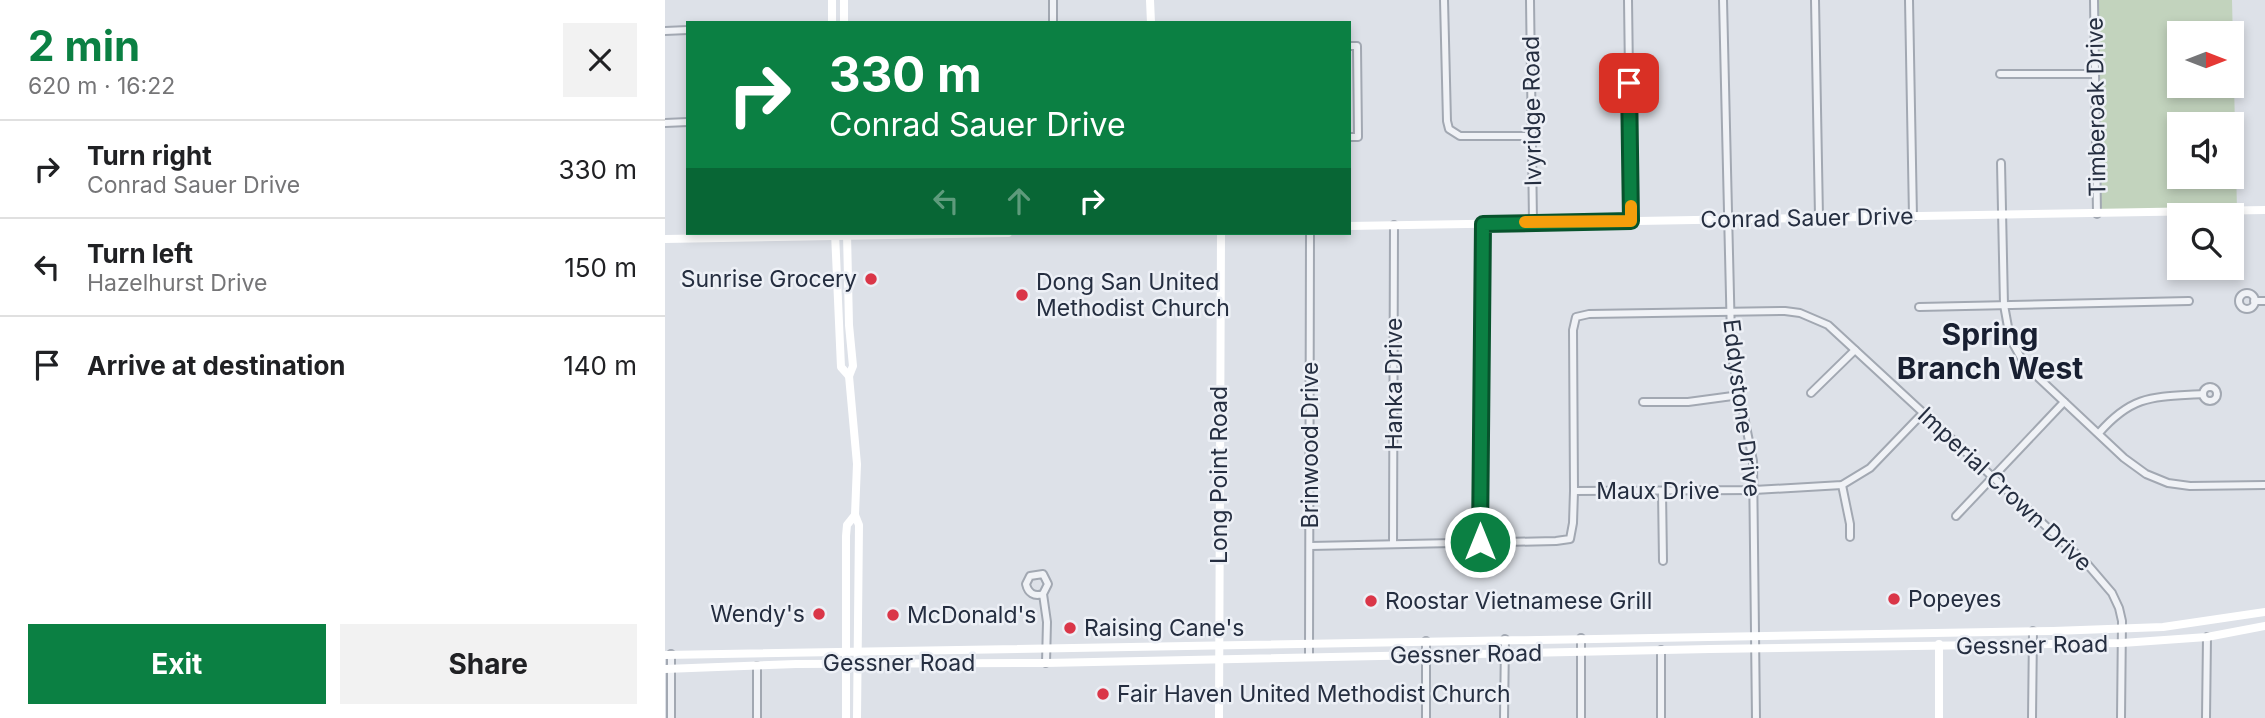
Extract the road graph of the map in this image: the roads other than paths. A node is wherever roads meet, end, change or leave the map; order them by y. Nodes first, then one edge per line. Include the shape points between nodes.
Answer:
1 (832, 0) edge
2 (843, 0) edge
3 (1053, 0) edge
4 (1150, 0) edge
5 (1444, 0) edge
6 (1530, 0) edge
7 (1628, 0) edge
8 (1723, 0) edge
9 (1815, 0) edge
10 (1909, 0) edge
11 (2094, 0) edge
12 (832, 21) edge
13 (844, 21) edge
14 (1053, 21) edge
15 (1151, 21) edge
16 (686, 30) edge
17 (665, 31) edge
18 (1353, 46) edge
19 (2000, 74) dead end
20 (2095, 74) junction
21 (665, 122) edge
22 (686, 122) edge
23 (1532, 136) junction
24 (1351, 137) edge
25 (2001, 163) dead end
26 (2265, 210) edge
27 (2098, 214) junction
28 (2003, 215) junction
29 (1819, 217) junction
30 (1913, 217) junction
31 (1727, 219) junction
32 (1631, 221) junction
33 (1533, 222) junction
34 (1483, 224) junction
35 (1394, 225) junction
36 (1351, 226) edge
37 (801, 235) edge
38 (835, 235) edge
39 (847, 235) edge
40 (1221, 235) edge
41 (1310, 235) edge
42 (665, 239) edge
43 (2189, 301) dead end
44 (2255, 301) dead end
45 (2265, 301) edge
46 (2004, 305) junction
47 (1919, 307) dead end
48 (1730, 312) junction
49 (1854, 350) junction
50 (849, 376) junction
51 (1811, 393) dead end
52 (2203, 394) dead end
53 (1740, 395) junction
54 (1643, 402) dead end
55 (2064, 402) junction
56 (1923, 413) junction
57 (2099, 433) junction
58 (1993, 477) junction
59 (1842, 485) junction
60 (2265, 485) edge
61 (1754, 490) junction
62 (1574, 491) junction
63 (1662, 491) junction
64 (855, 515) junction
65 (1956, 516) dead end
66 (1850, 537) dead end
67 (1480, 542) junction
68 (1393, 544) junction
69 (1310, 546) junction
70 (1663, 561) dead end
71 (1042, 594) dead end
72 (2265, 612) edge
73 (2265, 626) edge
74 (2122, 628) junction
75 (2033, 631) junction
76 (1940, 632) junction
77 (1756, 635) junction
78 (2207, 637) junction
79 (1581, 638) junction
80 (1505, 639) junction
81 (1426, 641) junction
82 (1309, 643) junction
83 (2122, 643) junction
84 (1220, 645) junction
85 (2033, 645) junction
86 (1939, 646) junction
87 (1046, 648) junction
88 (1756, 649) junction
89 (962, 650) junction
90 (1661, 650) junction
91 (844, 652) junction
92 (883, 652) junction
93 (1581, 652) junction
94 (858, 653) junction
95 (1505, 653) junction
96 (668, 655) edge
97 (1426, 655) junction
98 (1309, 656) junction
99 (1220, 658) junction
100 (844, 663) junction
101 (858, 663) junction
102 (883, 663) junction
103 (962, 663) junction
104 (1046, 663) junction
105 (757, 666) junction
106 (668, 669) edge
107 (671, 718) edge
108 (757, 718) edge
109 (846, 718) edge
110 (857, 718) edge
111 (1219, 718) edge
112 (1426, 718) edge
113 (1504, 718) edge
114 (1581, 718) edge
115 (1661, 718) edge
116 (1756, 718) edge
117 (1938, 718) edge
118 (2032, 718) edge
119 (2121, 718) edge
120 (2206, 718) edge

1 - 12 main road
2 - 13 main road
3 - 14 street
4 - 15 main road
5 - 23 street via 1449,128 1459,136
6 - 23 street, Ivyridge Road
7 - 32 street
8 - 31 street, Eddystone Drive
9 - 29 street
10 - 30 street
11 - 20 street, Timberoak Drive
16 - 17 street
18 - 24 street via 1358,137
19 - 20 street
20 - 27 street, Timberoak Drive
21 - 22 street
23 - 33 street, Ivyridge Road
25 - 28 street
26 - 27 main road, Conrad Sauer Drive
27 - 28 main road, Conrad Sauer Drive
28 - 30 main road, Conrad Sauer Drive
28 - 46 street
29 - 30 main road, Conrad Sauer Drive
29 - 31 main road, Conrad Sauer Drive
31 - 32 main road, Conrad Sauer Drive
31 - 48 street, Eddystone Drive
32 - 33 main road, Conrad Sauer Drive
33 - 34 main road, Conrad Sauer Drive
34 - 35 main road, Conrad Sauer Drive
34 - 67 street
35 - 36 main road, Conrad Sauer Drive
35 - 68 street, Hanka Drive
37 - 42 main road
38 - 50 main road via 841,367
39 - 50 main road via 853,366
40 - 84 main road, Long Point Road
41 - 69 street, Brinwood Drive
43 - 46 street
44 - 45 street
46 - 47 street
46 - 55 street via 2018,356
48 - 49 street, Imperial Crown Drive via 1800,313 1828,325
48 - 53 street, Eddystone Drive
48 - 62 street, Imperial Crown Drive via 1576,317
49 - 51 street
49 - 56 street, Imperial Crown Drive
50 - 64 main road via 857,464
52 - 57 street via 2135,402 2114,415
53 - 54 street
53 - 61 street, Eddystone Drive via 1751,440
55 - 57 street
55 - 58 street
56 - 58 street, Imperial Crown Drive
56 - 59 street, Maux Drive via 1870,468
57 - 60 street via 2136,467 2168,483
58 - 65 street
58 - 74 street, Imperial Crown Drive via 2102,580 2119,608
59 - 61 street, Maux Drive
59 - 66 street
61 - 63 street, Maux Drive
61 - 77 street, Eddystone Drive
62 - 63 street, Maux Drive
62 - 67 street via 1570,538
63 - 70 street
64 - 91 main road via 846,536
64 - 94 main road via 859,525
67 - 68 street
68 - 69 street
69 - 82 street, Brinwood Drive
71 - 87 street via 1047,611
72 - 74 main road, Gessner Road via 2174,626
73 - 78 main road, Gessner Road
74 - 75 main road, Gessner Road
74 - 83 street, Imperial Crown Drive
75 - 76 main road, Gessner Road
75 - 85 street
76 - 77 main road, Gessner Road
76 - 86 main road
77 - 79 main road, Gessner Road
77 - 88 street, Eddystone Drive
78 - 83 main road, Gessner Road
78 - 120 street
79 - 80 main road, Gessner Road
79 - 93 street
80 - 81 main road, Gessner Road
80 - 95 street
81 - 82 main road, Gessner Road
81 - 97 street
82 - 84 main road, Gessner Road
82 - 98 street, Brinwood Drive
83 - 85 main road, Gessner Road
83 - 119 street
84 - 87 main road, Gessner Road
84 - 99 main road, Long Point Road
85 - 86 main road, Gessner Road
85 - 118 street
86 - 88 main road, Gessner Road
86 - 117 main road
87 - 89 main road, Gessner Road
87 - 104 street
88 - 90 main road, Gessner Road
88 - 116 street, Eddystone Drive
89 - 92 main road, Gessner Road
89 - 103 main road
90 - 93 main road, Gessner Road
90 - 115 street
91 - 94 main road, Gessner Road
91 - 96 main road, Gessner Road
91 - 100 main road
92 - 94 main road, Gessner Road
92 - 102 main road
93 - 95 main road, Gessner Road
93 - 114 street
94 - 101 main road
95 - 97 main road, Gessner Road
95 - 113 street
96 - 106 street
97 - 98 main road, Gessner Road
97 - 112 street
98 - 99 main road, Gessner Road
99 - 104 main road, Gessner Road
99 - 111 main road, Long Point Road
100 - 101 main road, Gessner Road
100 - 105 main road, Gessner Road
100 - 109 main road
101 - 102 main road, Gessner Road
101 - 110 main road
102 - 103 main road, Gessner Road
103 - 104 main road, Gessner Road
105 - 106 main road, Gessner Road
105 - 108 street
106 - 107 street

